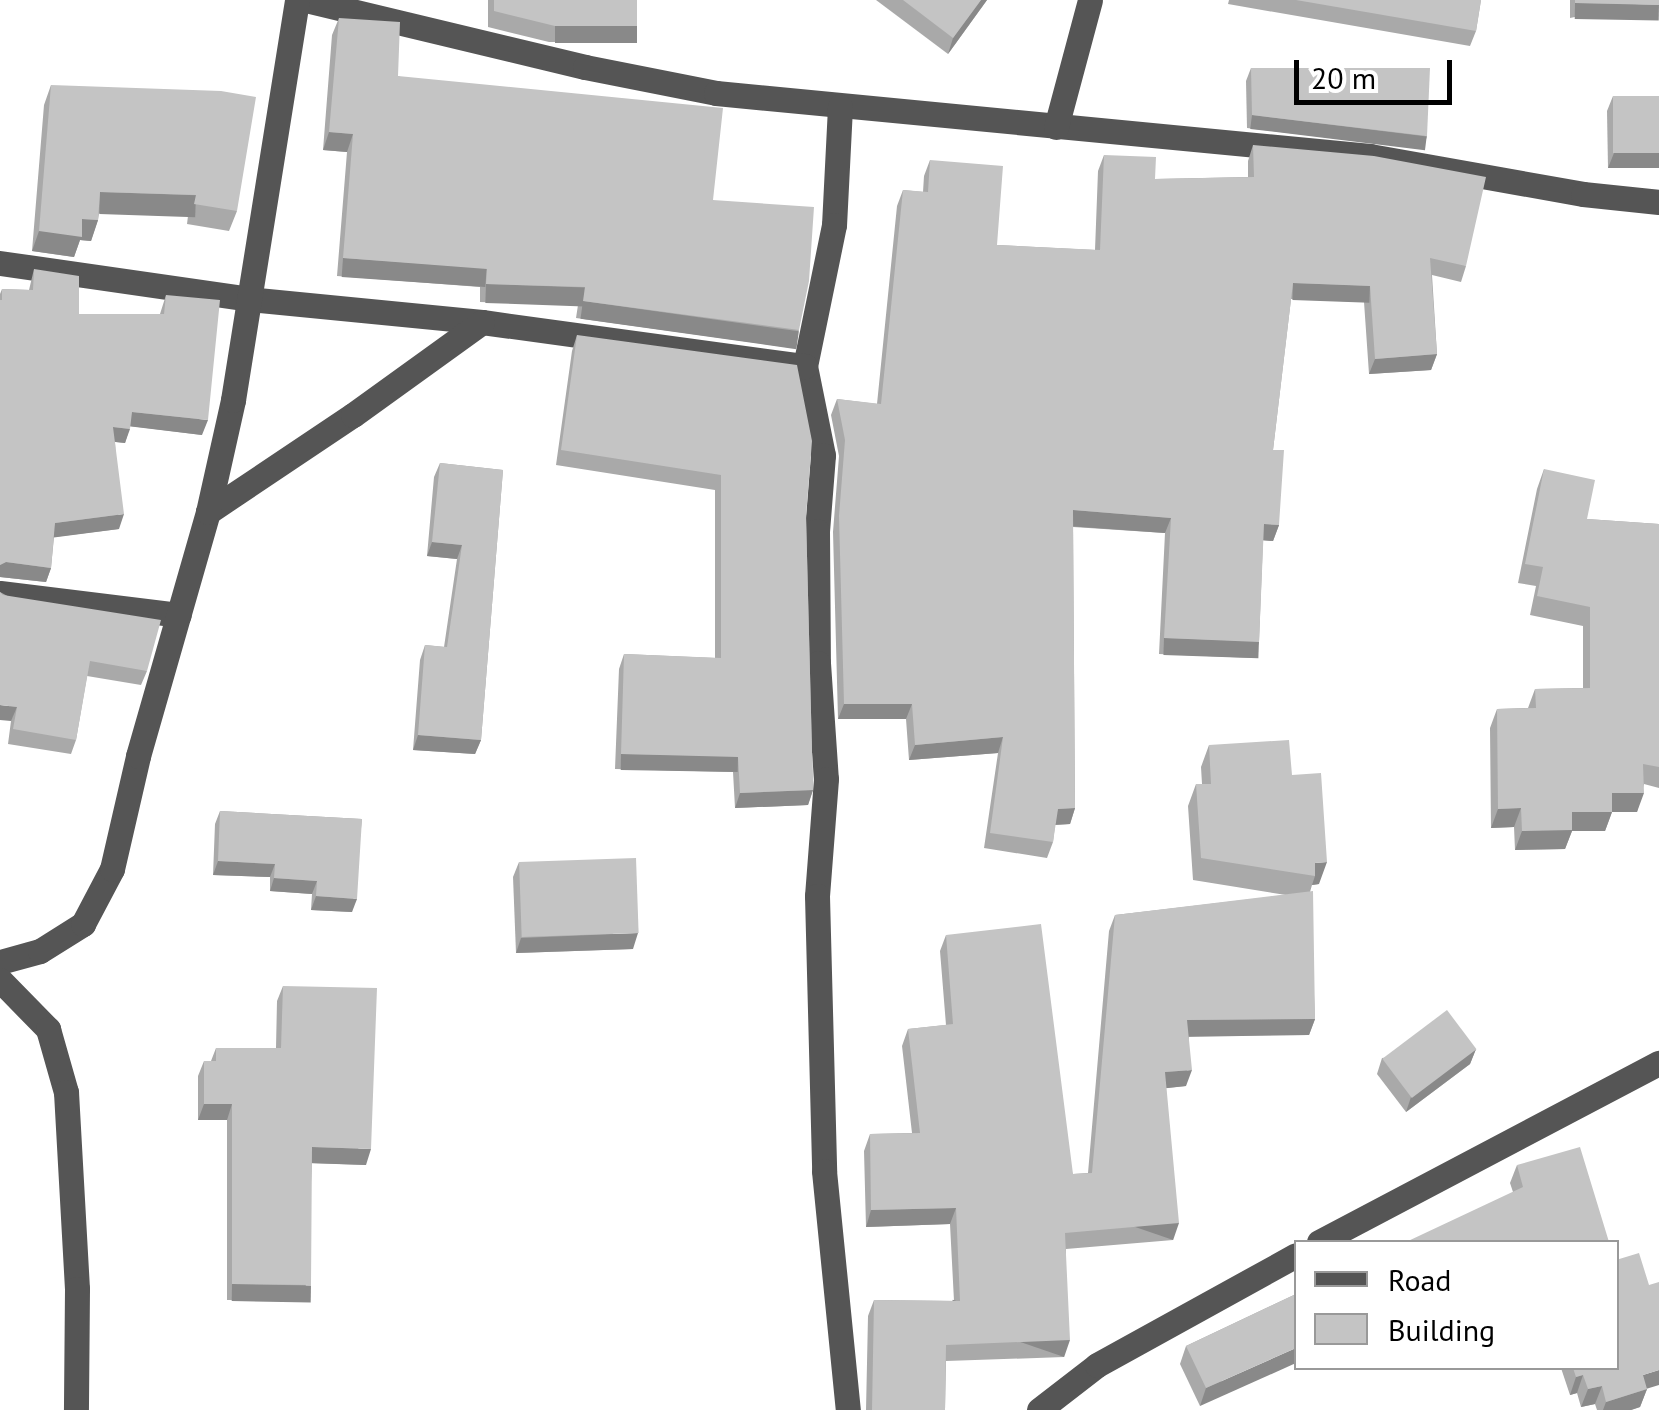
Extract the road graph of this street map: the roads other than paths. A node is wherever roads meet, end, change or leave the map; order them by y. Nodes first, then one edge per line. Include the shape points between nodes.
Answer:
1 (297, 0) edge
2 (306, 0) edge
3 (1090, 0) edge
4 (840, 107) junction
5 (1056, 127) junction
6 (1659, 202) edge
7 (0, 263) edge
8 (250, 299) junction
9 (482, 322) junction
10 (805, 366) junction
11 (208, 512) junction
12 (0, 593) edge
13 (179, 615) junction
14 (0, 962) edge
15 (0, 980) edge
16 (1659, 1062) edge
17 (1323, 1240) edge
18 (1294, 1256) edge
19 (76, 1410) edge
20 (848, 1410) edge
21 (1039, 1410) edge

1 - 8 street
2 - 4 street via 584,67 716,93
3 - 5 street
4 - 5 street
4 - 10 street via 834,225
5 - 6 street via 1370,156
7 - 8 street
8 - 9 street
8 - 11 street
9 - 10 street
9 - 11 street
10 - 20 street via 823,454 818,663 826,778 817,896 824,1171
11 - 13 street
12 - 13 street
13 - 14 street via 112,868 83,924 40,952
15 - 19 street via 48,1029 66,1092
16 - 17 street
18 - 21 street via 1097,1365

